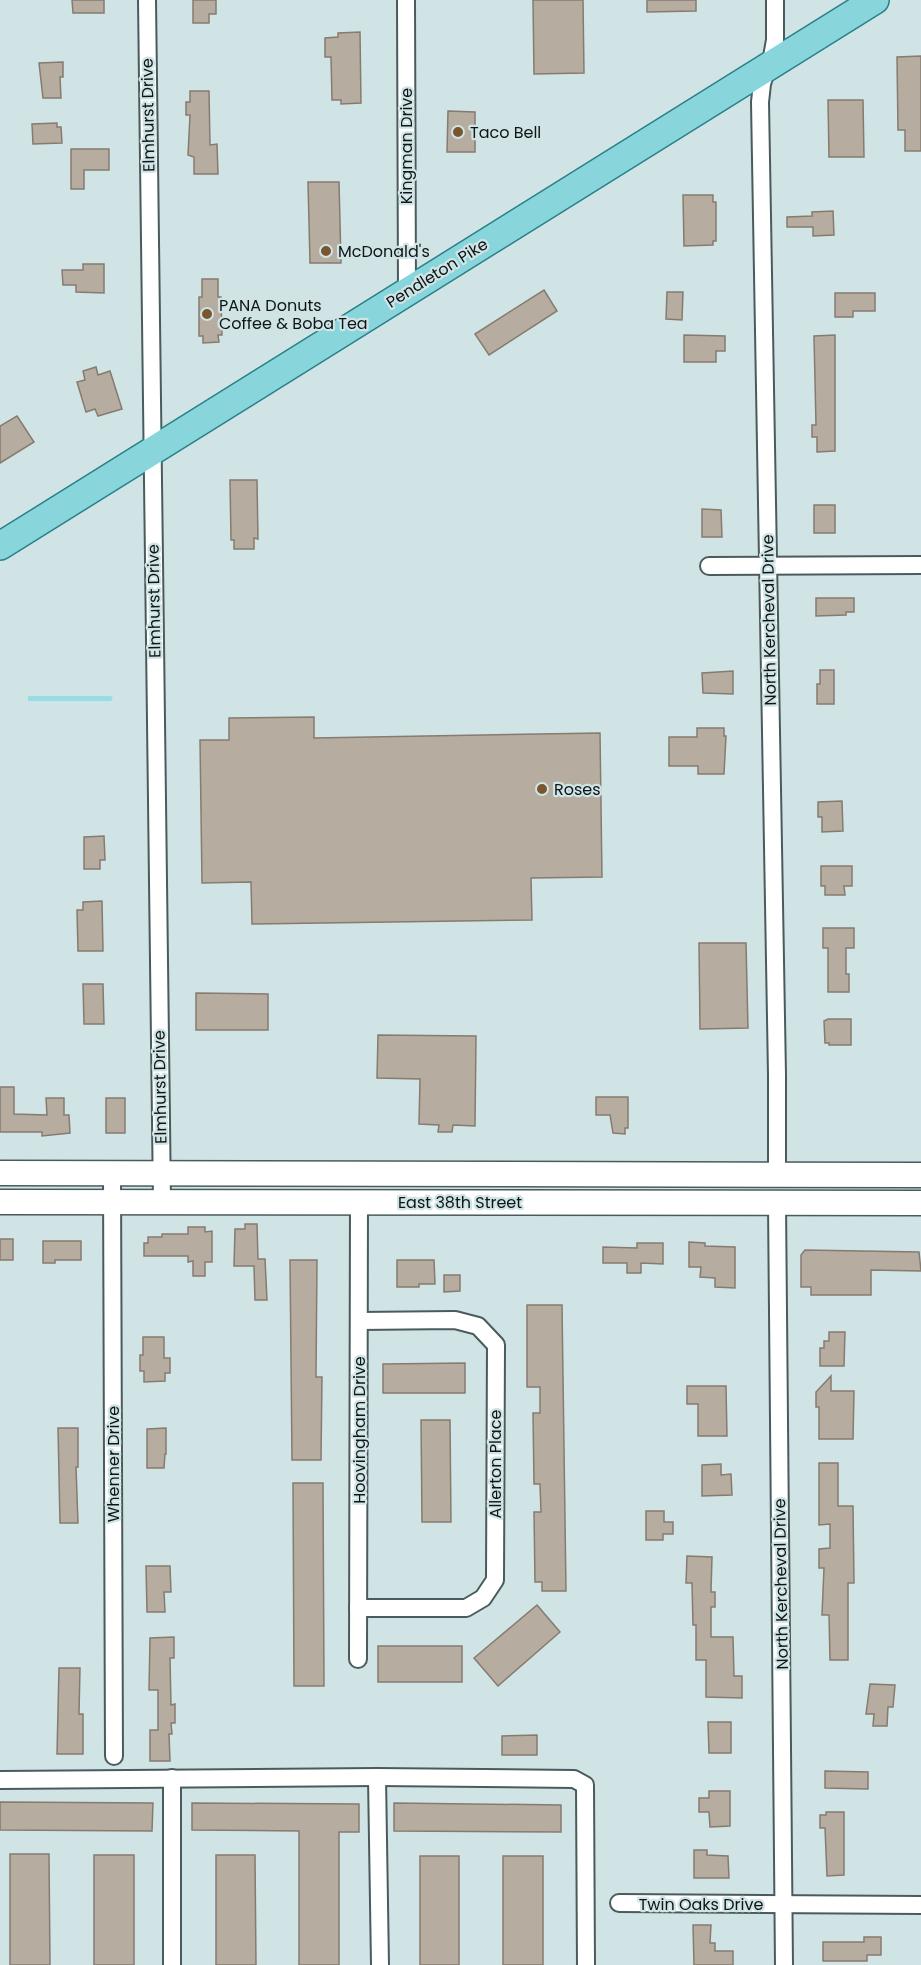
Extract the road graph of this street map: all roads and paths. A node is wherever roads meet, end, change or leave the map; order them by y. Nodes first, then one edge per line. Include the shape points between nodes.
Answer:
1 (147, 0) edge
2 (406, 0) edge
3 (775, 0) edge
4 (874, 0) edge
5 (770, 65) junction
6 (407, 292) junction
7 (152, 451) junction
8 (0, 546) edge
9 (921, 565) edge
10 (709, 566) dead end
11 (768, 567) junction
12 (0, 1173) edge
13 (112, 1173) junction
14 (161, 1173) junction
15 (777, 1174) junction
16 (921, 1175) edge
17 (112, 1201) junction
18 (0, 1202) edge
19 (162, 1202) junction
20 (359, 1202) junction
21 (777, 1203) junction
22 (921, 1203) edge
23 (359, 1321) junction
24 (358, 1608) junction
25 (358, 1659) dead end
26 (114, 1756) dead end
27 (377, 1777) junction
28 (172, 1778) junction
29 (0, 1780) edge
30 (619, 1903) dead end
31 (784, 1904) junction
32 (921, 1905) edge
33 (172, 1965) edge
34 (380, 1965) edge
35 (586, 1965) edge
36 (784, 1965) edge

1 - 7 street, Elmhurst Drive
2 - 6 street, Kingman Drive
3 - 5 street, North Kercheval Drive via 775,40
4 - 5 main road, Pendleton Pike
5 - 6 main road, Pendleton Pike
5 - 11 street, North Kercheval Drive via 760,102
6 - 7 main road, Pendleton Pike
7 - 8 main road, Pendleton Pike
7 - 14 street, Elmhurst Drive
9 - 11 street
10 - 11 street
11 - 15 street, North Kercheval Drive
12 - 13 main road, East 38th Street
13 - 14 main road, East 38th Street
13 - 17 street, Whenner Drive
14 - 15 main road, East 38th Street
14 - 19 street, Elmhurst Drive
15 - 16 main road, East 38th Street
17 - 18 main road, East 38th Street
17 - 19 main road, East 38th Street
17 - 26 street, Whenner Drive
19 - 20 main road, East 38th Street
20 - 21 main road, East 38th Street
20 - 23 street, Hoovingham Drive
21 - 22 main road, East 38th Street
21 - 31 street, North Kercheval Drive
23 - 24 street, Hoovingham Drive
23 - 24 street, Allerton Place via 455,1320 478,1326 496,1345 495,1580 483,1598 466,1608
24 - 25 street, Hoovingham Drive
27 - 28 street
27 - 34 street
27 - 35 street via 574,1779 585,1785
28 - 29 street
28 - 33 street
30 - 31 street, Twin Oaks Drive
31 - 32 street, Twin Oaks Drive
31 - 36 street, North Kercheval Drive

